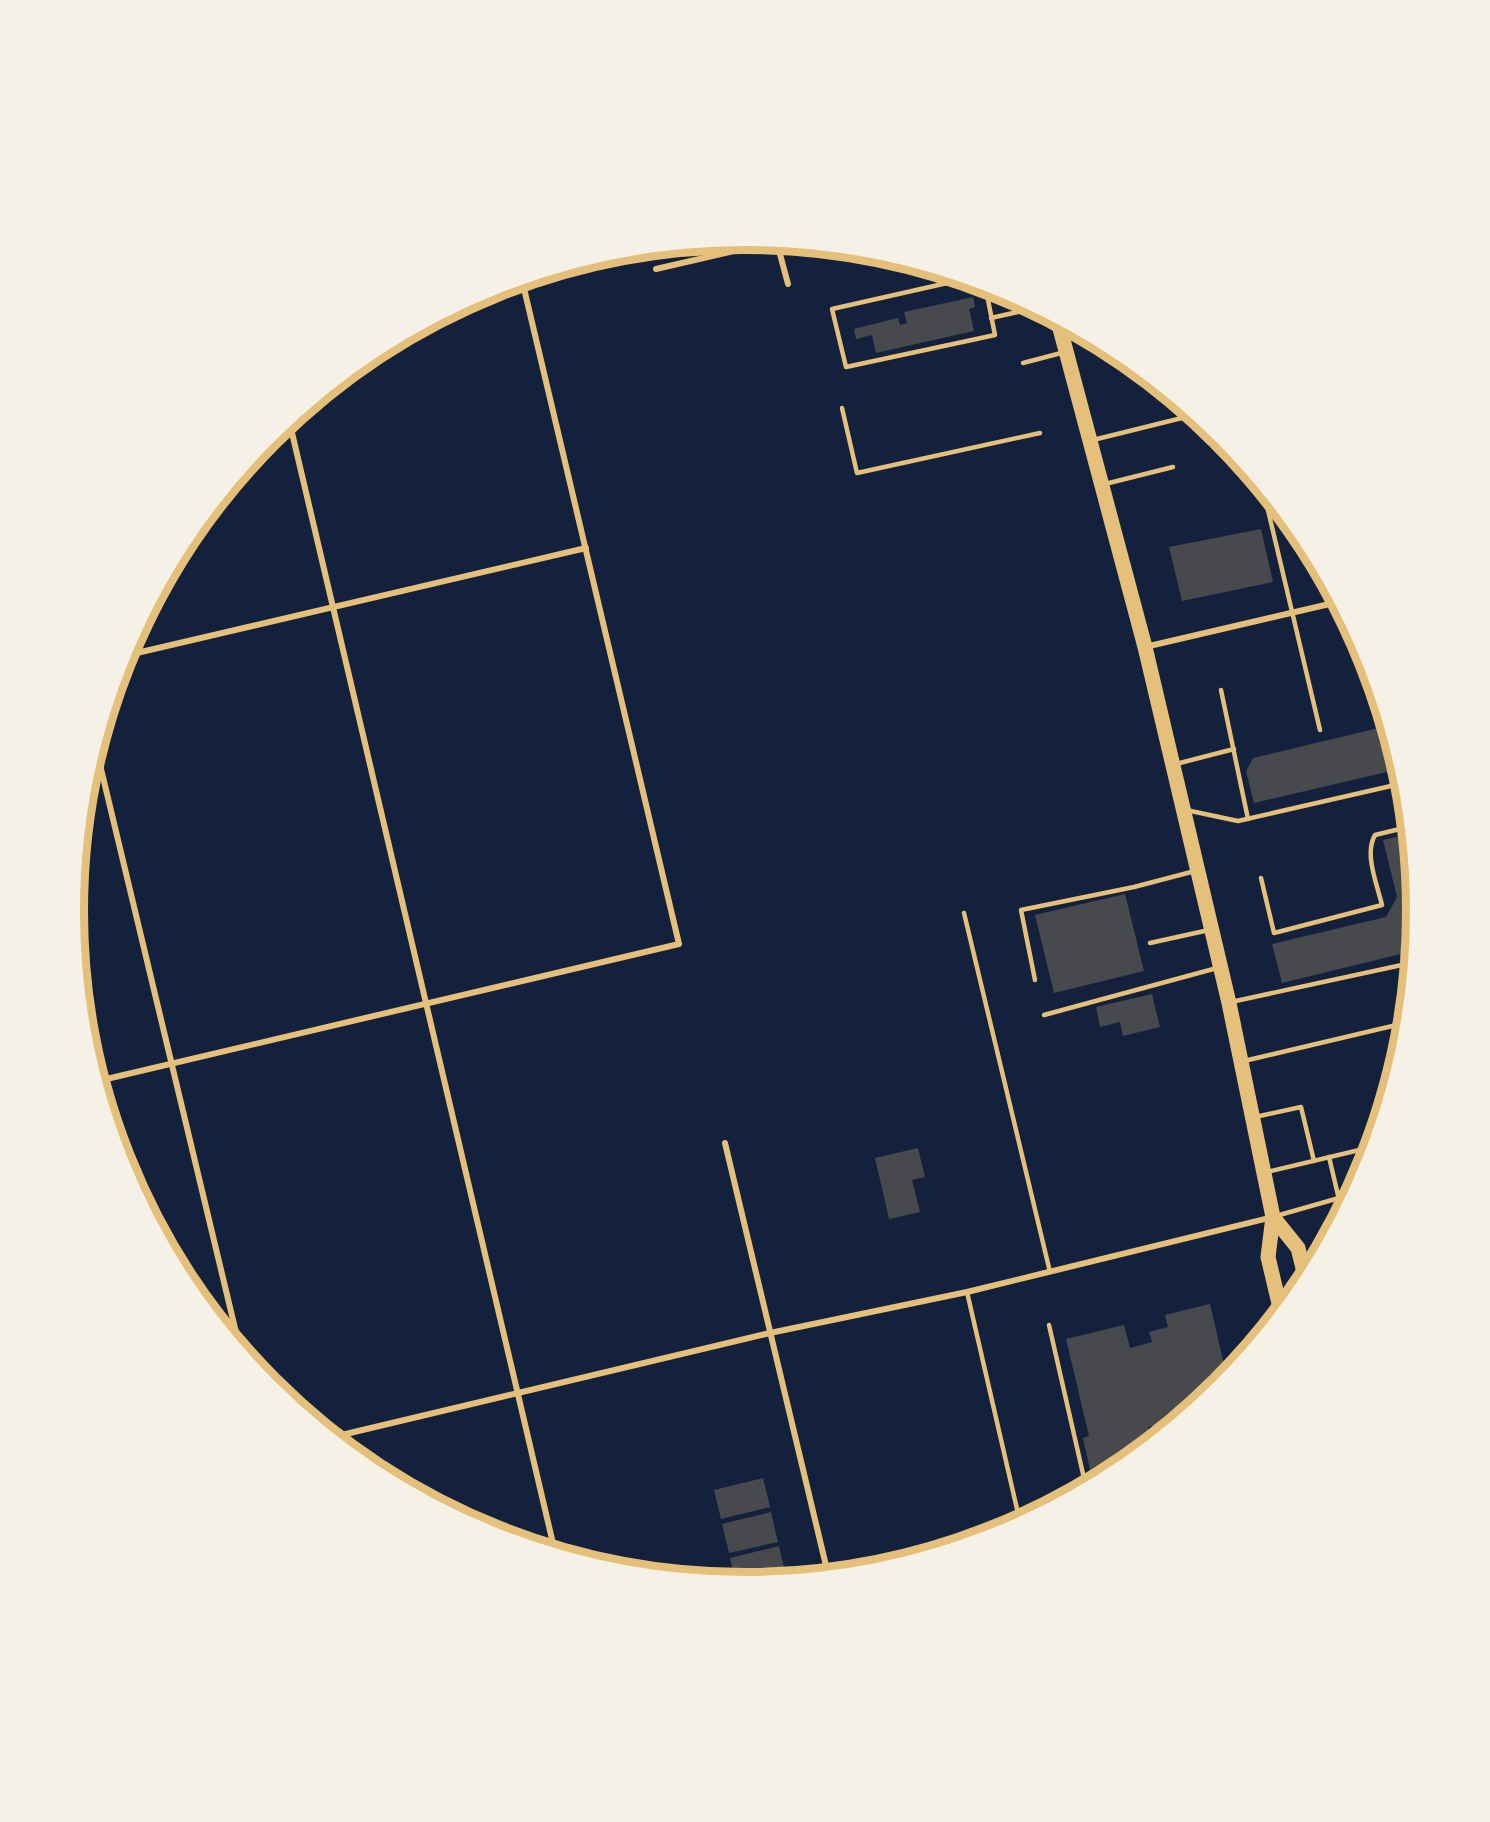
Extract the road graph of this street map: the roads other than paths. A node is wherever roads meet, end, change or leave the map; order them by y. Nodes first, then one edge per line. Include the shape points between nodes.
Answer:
1 (738, 250) edge
2 (778, 251) edge
3 (656, 268) dead end
4 (949, 283) edge
5 (788, 285) dead end
6 (524, 288) edge
7 (987, 296) edge
8 (1022, 311) edge
9 (991, 318) junction
10 (1063, 332) edge
11 (1068, 352) junction
12 (1023, 363) dead end
13 (842, 408) dead end
14 (1184, 417) edge
15 (292, 431) edge
16 (1040, 433) dead end
17 (1091, 440) junction
18 (1173, 467) dead end
19 (1103, 485) junction
20 (1267, 506) edge
21 (586, 549) junction
22 (1330, 604) edge
23 (333, 607) junction
24 (1291, 613) junction
25 (1145, 647) junction
26 (136, 653) edge
27 (1221, 690) dead end
28 (1320, 730) dead end
29 (1234, 749) junction
30 (1172, 765) junction
31 (101, 767) edge
32 (1394, 785) edge
33 (1183, 809) junction
34 (1248, 819) junction
35 (1400, 829) edge
36 (1197, 871) junction
37 (1261, 878) dead end
38 (964, 913) dead end
39 (1211, 929) junction
40 (1150, 943) dead end
41 (1404, 965) edge
42 (1220, 967) junction
43 (1035, 980) dead end
44 (426, 1003) junction
45 (1228, 1003) junction
46 (1044, 1015) dead end
47 (1395, 1026) edge
48 (1241, 1062) junction
49 (172, 1064) junction
50 (106, 1079) edge
51 (1253, 1118) junction
52 (725, 1143) dead end
53 (1361, 1149) edge
54 (1329, 1157) junction
55 (1314, 1161) junction
56 (1264, 1173) junction
57 (1339, 1198) joint
58 (1273, 1217) junction
59 (1302, 1266) edge
60 (1050, 1272) junction
61 (967, 1292) junction
62 (1278, 1301) edge
63 (1049, 1325) dead end
64 (236, 1332) edge
65 (770, 1333) junction
66 (518, 1394) junction
67 (343, 1435) edge
68 (1084, 1478) edge
69 (1018, 1513) edge
70 (553, 1543) edge
71 (826, 1567) edge

1 - 3 street
2 - 5 street
4 - 9 lane via 832,309 846,367 995,335
6 - 21 street
7 - 9 lane
8 - 9 lane
10 - 11 main road
11 - 12 lane
11 - 17 main road
13 - 16 lane via 857,473
14 - 17 lane
15 - 23 street
17 - 19 main road
18 - 19 lane
19 - 25 main road
20 - 24 lane
21 - 23 street
21 - 44 street via 679,944
22 - 24 street
23 - 26 street
23 - 44 street
24 - 25 street
24 - 28 lane
25 - 30 main road
27 - 29 lane
29 - 30 lane
29 - 34 lane
30 - 33 main road
31 - 49 street
32 - 34 lane
33 - 34 lane via 1238,821
33 - 36 main road
35 - 37 lane via 1375,834 1369,850 1382,905 1274,933
36 - 39 main road
36 - 43 lane via 1021,910
38 - 60 lane
39 - 40 lane
39 - 42 main road
41 - 45 lane
42 - 45 main road
42 - 46 lane
44 - 49 street
44 - 66 street
45 - 48 main road
47 - 48 lane
48 - 51 main road
49 - 50 street
49 - 64 street
51 - 55 lane via 1301,1107
51 - 56 main road
52 - 65 street
53 - 54 lane
54 - 55 lane
54 - 57 lane
55 - 56 lane
56 - 58 main road
57 - 58 lane
58 - 59 main road via 1298,1248
58 - 60 street
58 - 62 main road via 1268,1257
60 - 61 street
61 - 65 street
61 - 69 lane
63 - 68 lane
65 - 66 street
65 - 71 street
66 - 67 street
66 - 70 street

